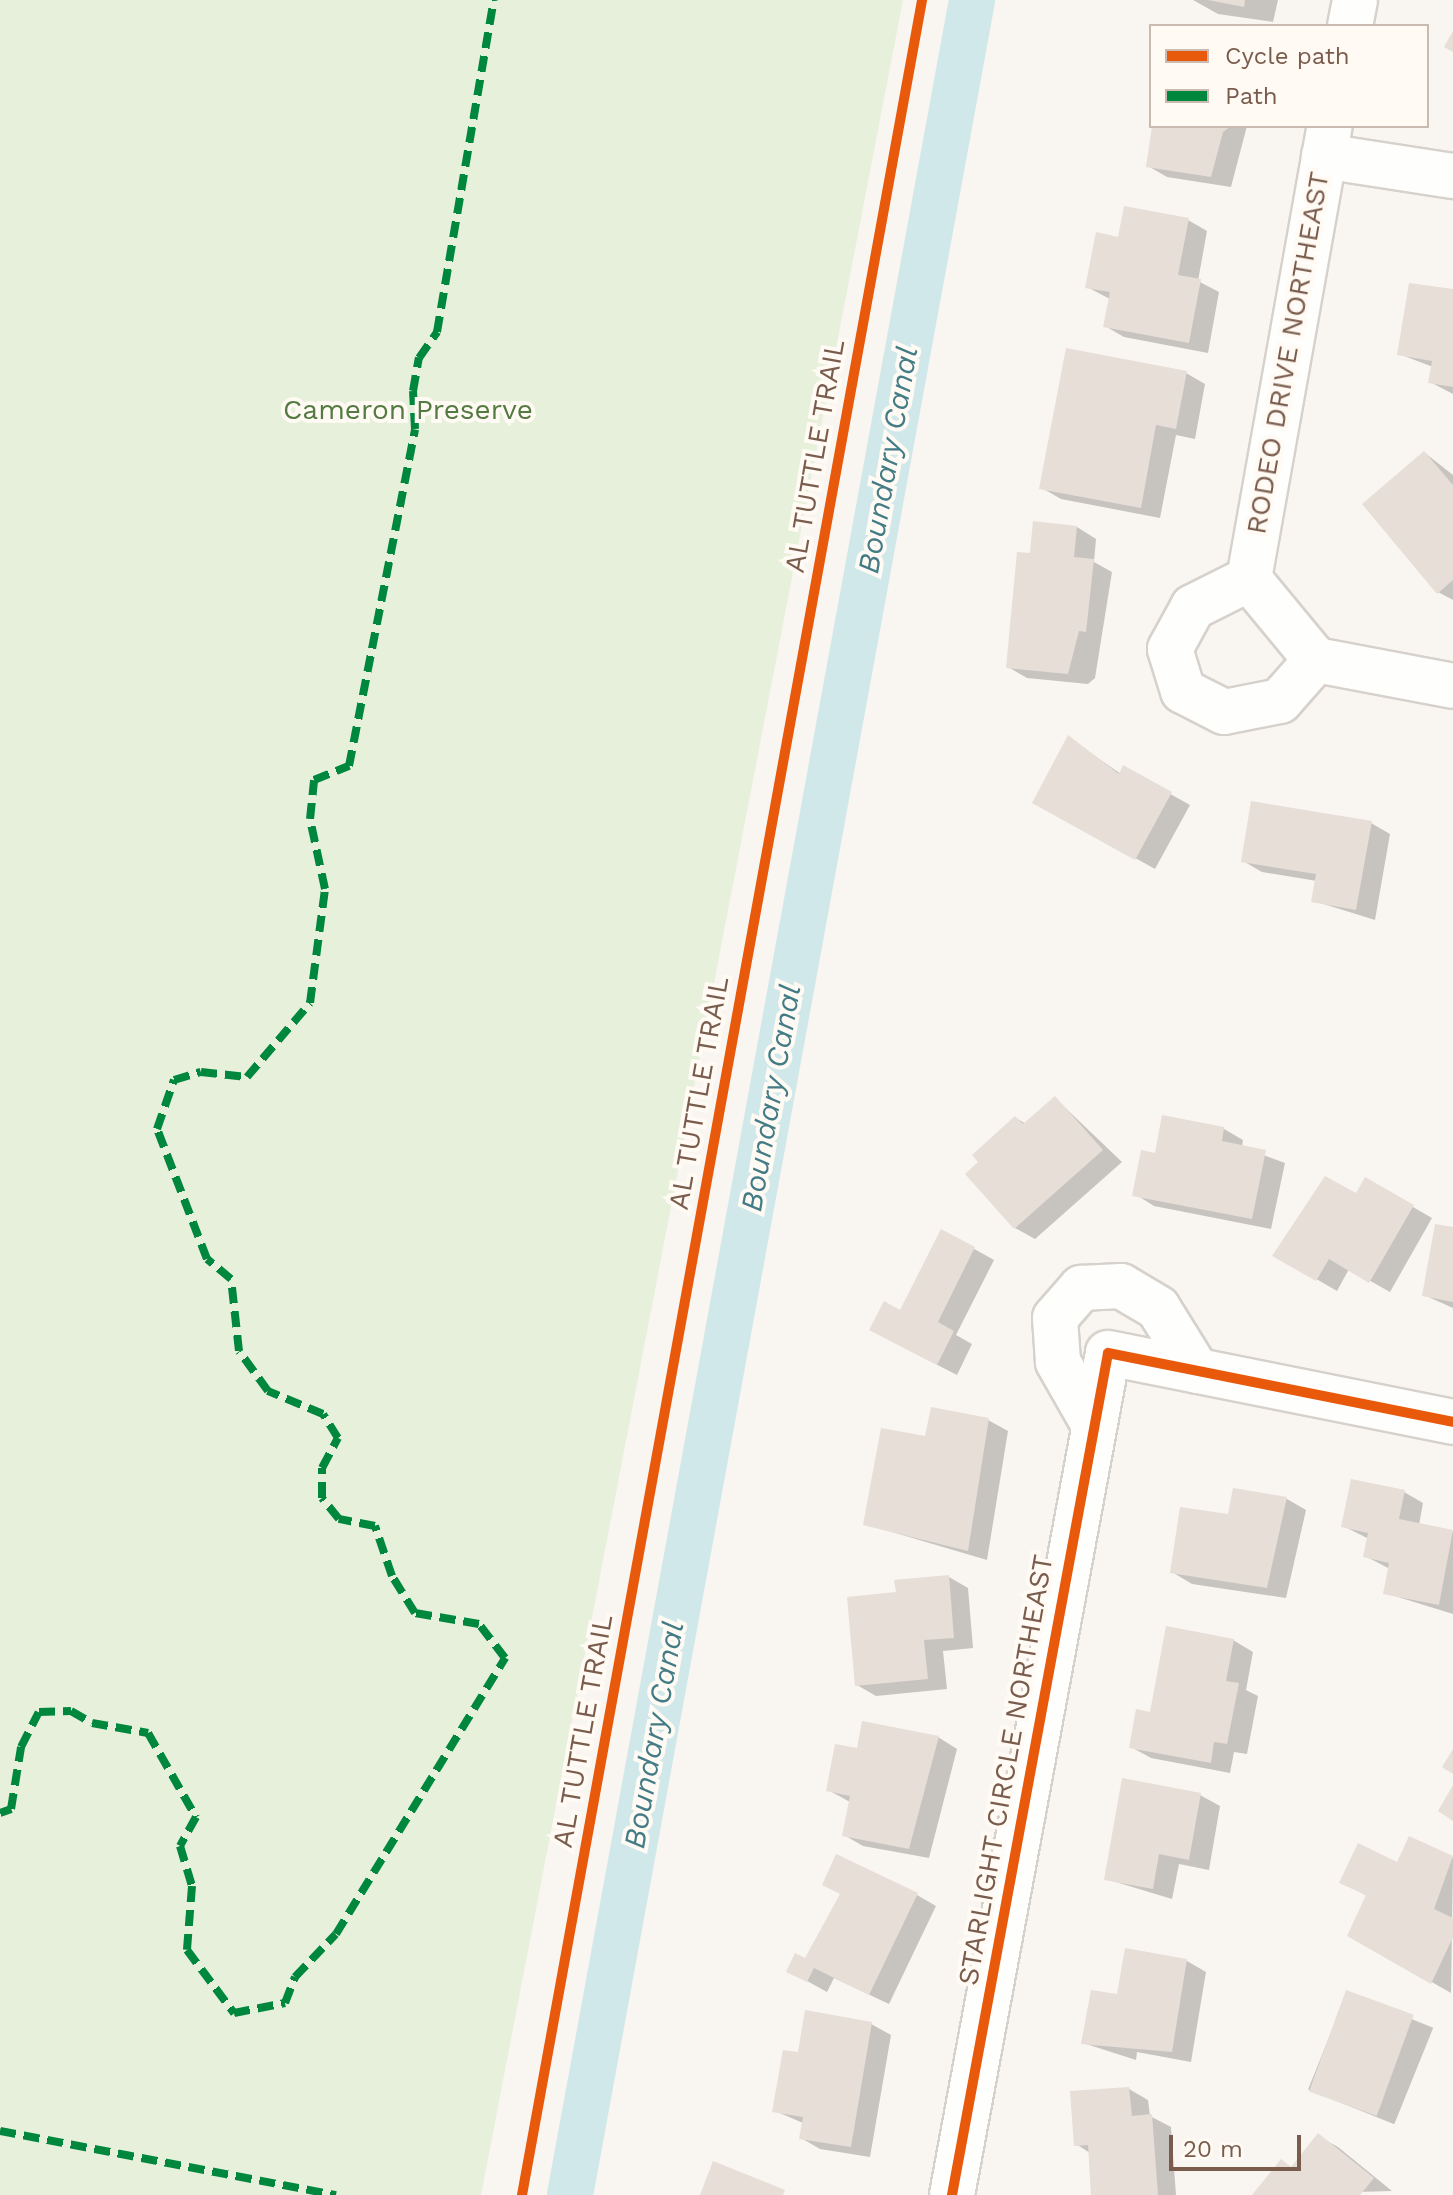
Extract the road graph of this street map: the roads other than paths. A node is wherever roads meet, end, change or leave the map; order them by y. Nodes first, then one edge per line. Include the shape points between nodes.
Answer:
1 (1355, 0) edge
2 (1350, 24) edge
3 (1327, 141) edge
4 (1453, 176) edge
5 (1249, 579) junction
6 (1316, 660) junction
7 (1453, 686) edge
8 (1197, 1371) junction
9 (1453, 1422) edge
10 (1094, 1425) junction
11 (952, 2195) edge

1 - 2 street
3 - 4 street
3 - 5 street, RODEO DRIVE NORTHEAST
5 - 6 street
5 - 6 street via 1193,607 1170,649 1183,691 1224,712 1280,701
6 - 7 street
8 - 9 street
8 - 10 street, STARLIGHT CIRCLE NORTHEAST via 1108,1353
8 - 10 street via 1158,1308 1121,1286 1081,1288 1055,1318 1058,1362
10 - 11 street, STARLIGHT CIRCLE NORTHEAST

